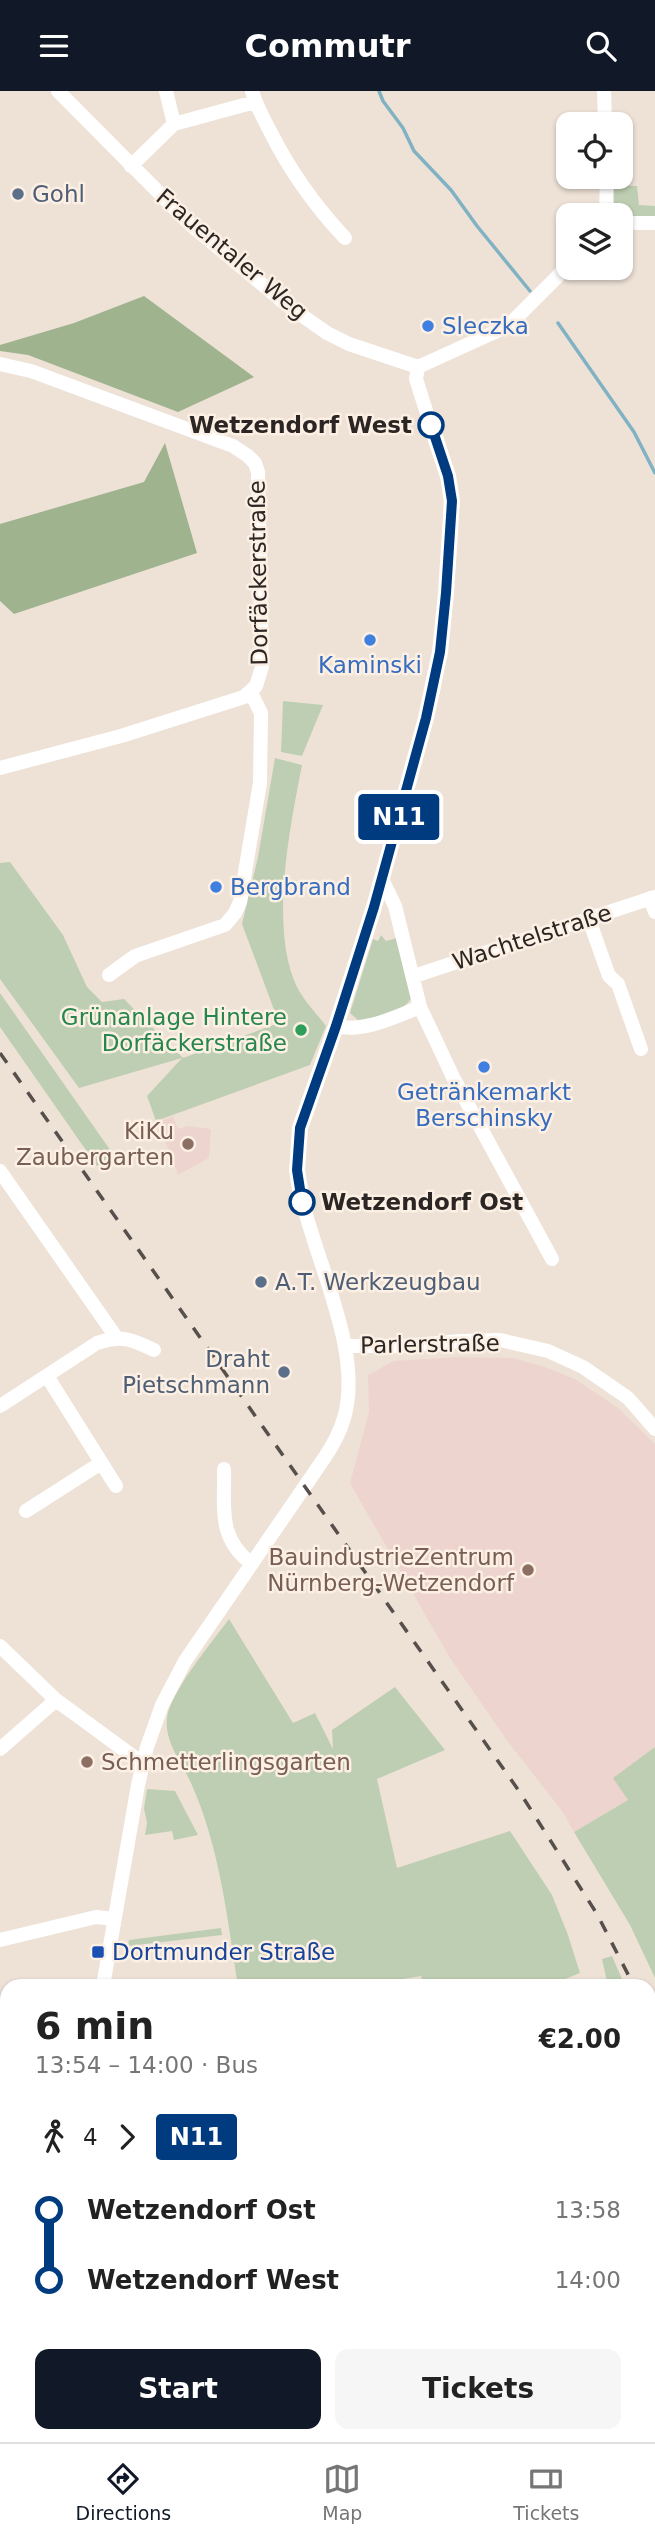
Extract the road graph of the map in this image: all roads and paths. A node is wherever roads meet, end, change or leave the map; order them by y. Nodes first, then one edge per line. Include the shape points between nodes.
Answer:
1 (58, 91) edge
2 (166, 91) edge
3 (604, 91) edge
4 (254, 97) edge
5 (605, 112) edge
6 (174, 124) junction
7 (131, 166) junction
8 (633, 223) edge
9 (655, 223) edge
10 (345, 238) dead end
11 (556, 278) edge
12 (0, 364) edge
13 (418, 366) junction
14 (251, 693) junction
15 (0, 768) edge
16 (382, 879) junction
17 (653, 902) edge
18 (588, 917) junction
19 (109, 975) dead end
20 (414, 976) junction
21 (420, 1007) junction
22 (336, 1026) junction
23 (641, 1049) dead end
24 (0, 1171) edge
25 (552, 1259) dead end
26 (116, 1337) junction
27 (345, 1346) junction
28 (155, 1350) dead end
29 (47, 1376) junction
30 (1, 1404) edge
31 (655, 1429) edge
32 (101, 1463) junction
33 (224, 1469) dead end
34 (116, 1486) dead end
35 (26, 1511) dead end
36 (252, 1564) junction
37 (0, 1646) edge
38 (56, 1700) junction
39 (0, 1749) edge
40 (142, 1763) junction
41 (115, 1919) junction
42 (0, 1940) edge
43 (104, 1979) edge

1 - 7 street, Frauentaler Weg
2 - 6 street
3 - 5 street
4 - 6 street
4 - 10 street via 285,162
6 - 7 street
7 - 13 street, Frauentaler Weg via 200,233 298,313 349,344
8 - 9 street
11 - 13 street via 508,326
12 - 14 street, Dorfäckerstraße via 31,371 233,446 255,463 262,667
13 - 16 street via 416,379 451,489 449,554 435,678
14 - 15 street, Dorfäckerstraße via 121,736
14 - 19 street via 261,713 260,783 235,913 225,925 135,956
16 - 20 street via 395,906
16 - 22 street
17 - 18 street, Wachtelstraße
18 - 20 street, Wachtelstraße
18 - 23 street
20 - 21 street
21 - 22 street via 362,1027
21 - 25 street
22 - 27 street via 300,1128 297,1170 304,1210
24 - 26 street
26 - 28 street
26 - 29 street via 97,1343
27 - 31 street, Parlerstraße via 500,1340 548,1351 583,1367 628,1398
27 - 36 street via 349,1387 344,1420 310,1480
29 - 30 street
29 - 32 street
32 - 34 street
32 - 35 street
33 - 36 street via 229,1538
36 - 40 street via 175,1676
37 - 38 street
38 - 39 street
38 - 40 street
40 - 41 street
41 - 42 street via 96,1917
41 - 43 street

